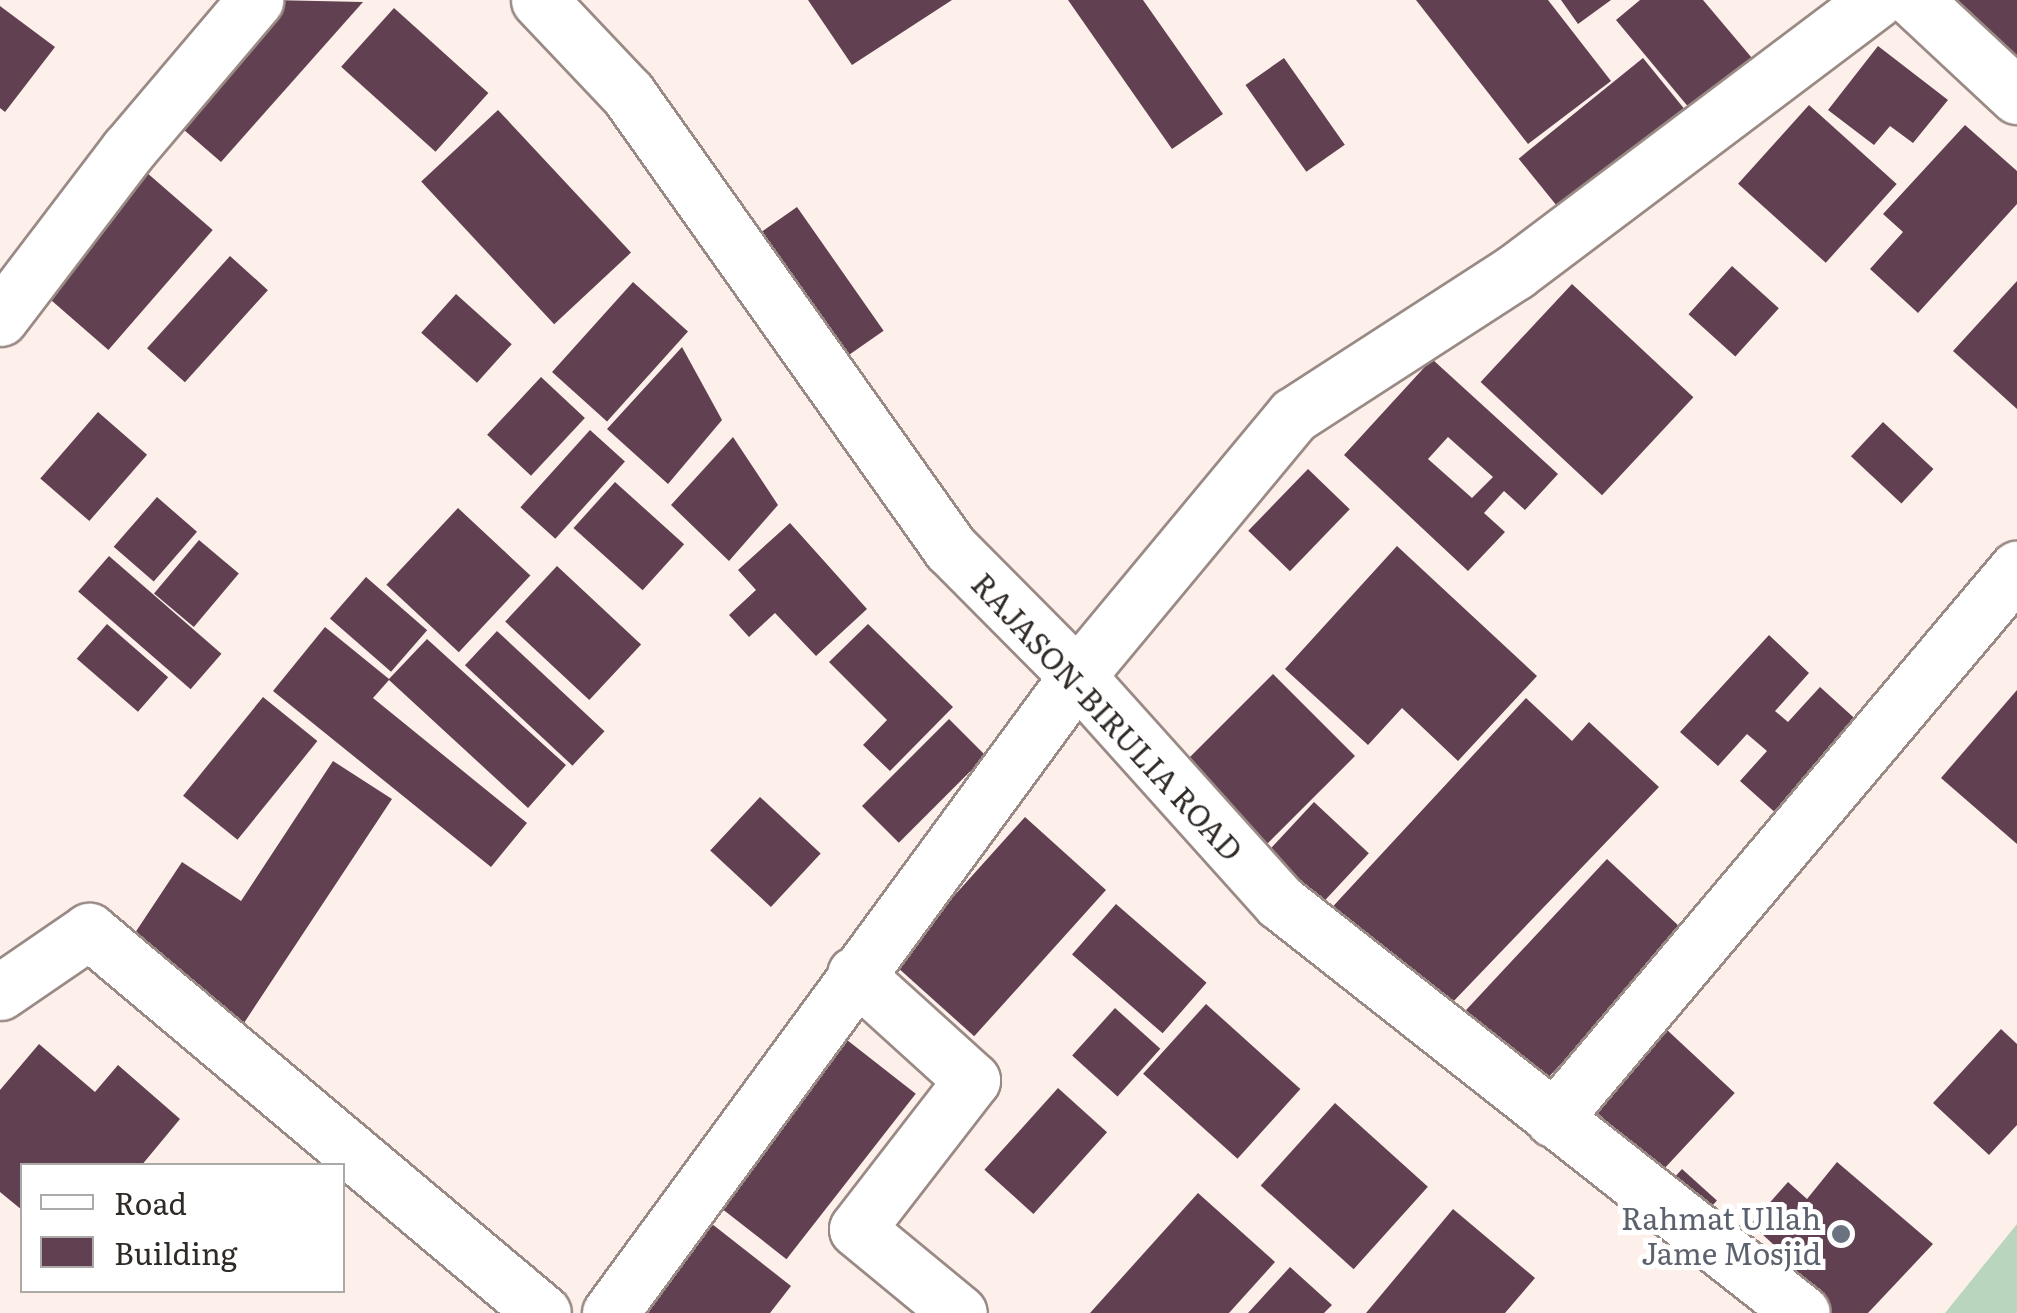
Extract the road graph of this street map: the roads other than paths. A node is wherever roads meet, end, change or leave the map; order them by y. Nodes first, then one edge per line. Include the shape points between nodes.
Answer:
1 (254, 0) edge
2 (539, 0) edge
3 (1876, 0) edge
4 (1914, 0) edge
5 (2017, 96) edge
6 (0, 318) edge
7 (2017, 569) edge
8 (1077, 676) junction
9 (855, 974) junction
10 (0, 992) edge
11 (1553, 1118) junction
12 (543, 1313) edge
13 (610, 1313) edge
14 (959, 1313) edge
15 (1802, 1313) edge

1 - 6 street
2 - 8 street, RAJASON-BIRULIA ROAD via 628,94 950,548
3 - 8 street via 1515,272 1294,415
4 - 5 street
7 - 11 street
8 - 9 street
8 - 11 street, RAJASON-BIRULIA ROAD via 1280,902
9 - 13 street
9 - 14 street via 972,1080 857,1228
10 - 12 street via 89,932
11 - 15 street, RAJASON-BIRULIA ROAD

